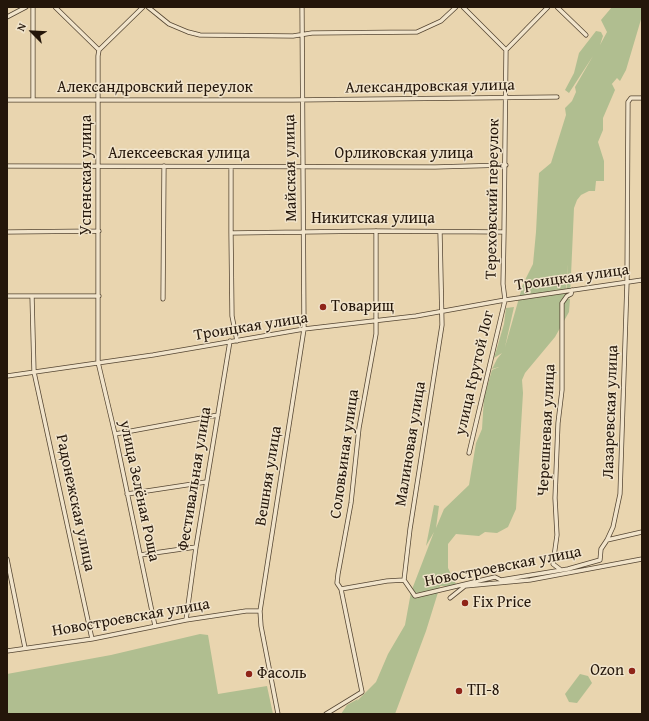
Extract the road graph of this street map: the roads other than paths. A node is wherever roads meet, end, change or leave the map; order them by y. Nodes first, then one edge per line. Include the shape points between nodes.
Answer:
1 (26, 7) edge
2 (33, 7) edge
3 (55, 7) edge
4 (143, 7) edge
5 (148, 7) edge
6 (302, 7) edge
7 (456, 7) edge
8 (463, 7) edge
9 (548, 7) edge
10 (557, 7) edge
11 (7, 17) edge
12 (302, 35) junction
13 (586, 35) dead end
14 (99, 50) junction
15 (506, 50) junction
16 (557, 97) dead end
17 (506, 98) junction
18 (642, 98) edge
19 (7, 100) edge
20 (33, 100) junction
21 (98, 100) junction
22 (302, 100) junction
23 (303, 165) junction
24 (506, 165) junction
25 (7, 166) edge
26 (98, 166) junction
27 (164, 166) junction
28 (231, 167) junction
29 (376, 230) junction
30 (99, 231) junction
31 (304, 231) junction
32 (7, 232) edge
33 (440, 232) junction
34 (504, 232) junction
35 (231, 233) junction
36 (642, 280) edge
37 (627, 282) junction
38 (572, 290) junction
39 (7, 296) edge
40 (32, 296) junction
41 (99, 296) junction
42 (163, 299) dead end
43 (505, 300) junction
44 (441, 312) junction
45 (376, 320) junction
46 (304, 329) junction
47 (237, 340) junction
48 (230, 342) junction
49 (98, 362) junction
50 (34, 372) junction
51 (7, 376) edge
52 (218, 415) junction
53 (115, 434) junction
54 (469, 453) dead end
55 (206, 482) junction
56 (127, 494) junction
57 (642, 532) edge
58 (607, 540) junction
59 (196, 547) junction
60 (140, 555) junction
61 (7, 559) edge
62 (642, 559) edge
63 (561, 570) junction
64 (404, 580) junction
65 (341, 589) junction
66 (450, 598) dead end
67 (260, 611) junction
68 (186, 620) junction
69 (155, 626) junction
70 (92, 639) junction
71 (25, 648) junction
72 (7, 652) edge
73 (278, 714) edge
74 (326, 714) edge

1 - 11 street
2 - 20 street
3 - 14 street
4 - 14 street
5 - 12 street via 169,24 200,35
6 - 12 street, Майская улица
7 - 12 street via 441,21 417,32
8 - 15 street
9 - 15 street
10 - 13 street
12 - 22 street, Майская улица
14 - 21 street, Успенская улица
15 - 17 street, Тереховский переулок
16 - 17 street, Александровская улица
17 - 22 street, Александровская улица
17 - 24 street, Тереховский переулок
18 - 37 street, Лазаревская улица via 631,98 628,102
19 - 20 street, Александровский переулок
20 - 21 street, Александровский переулок
21 - 22 street, Александровский переулок
21 - 26 street, Успенская улица
22 - 23 street, Майская улица
23 - 24 street, Орликовская улица
23 - 28 street, Алексеевская улица
23 - 31 street, Майская улица
24 - 34 street, Тереховский переулок
25 - 26 street, Алексеевская улица
26 - 27 street, Алексеевская улица
26 - 30 street, Успенская улица
27 - 28 street, Алексеевская улица
27 - 42 street
28 - 35 street
29 - 31 street, Никитская улица
29 - 33 street, Никитская улица
29 - 45 street, Соловьиная улица
30 - 32 street
30 - 41 street, Успенская улица
31 - 35 street, Никитская улица
31 - 46 street, Майская улица
33 - 34 street, Никитская улица
33 - 44 street, Малиновая улица
34 - 43 street, Тереховский переулок
35 - 47 street via 232,316
36 - 37 street, Троицкая улица
37 - 38 street, Троицкая улица
37 - 58 street, Лазаревская улица via 620,494 613,527
38 - 43 street, Троицкая улица
38 - 63 street, Черешневая улица via 572,294 566,296 562,303 562,390 555,498 557,535 553,564
39 - 40 street
40 - 41 street
40 - 50 street, Радонежская улица
41 - 49 street, Успенская улица
43 - 44 street, Троицкая улица
43 - 54 street, улица Крутой Лог
44 - 45 street, Троицкая улица
44 - 64 street, Малиновая улица via 440,341
45 - 46 street, Троицкая улица
45 - 65 street, Соловьиная улица via 373,353 356,448 351,502 338,574 337,583
46 - 47 street, Троицкая улица
46 - 67 street, Вешняя улица
47 - 48 street, Троицкая улица
48 - 49 street, Троицкая улица
48 - 52 street, Фестивальная улица
49 - 50 street, Троицкая улица
49 - 53 street, улица Зелёная Роща
50 - 51 street, Троицкая улица
50 - 70 street, Радонежская улица
52 - 53 street
52 - 55 street, Фестивальная улица
53 - 56 street, улица Зелёная Роща
55 - 56 street
55 - 59 street, Фестивальная улица
56 - 60 street, улица Зелёная Роща
57 - 58 street
58 - 63 street, Новостроевская улица via 601,549 600,560
59 - 60 street
59 - 68 street, Фестивальная улица
60 - 69 street, улица Зелёная Роща
61 - 71 street
62 - 66 street via 530,580 465,586
63 - 64 street, Новостроевская улица via 501,580 495,577 415,596
64 - 65 street, Новостроевская улица
65 - 74 street via 362,692
67 - 68 street, Новостроевская улица
67 - 73 street, Вешняя улица
68 - 69 street, Новостроевская улица
69 - 70 street, Новостроевская улица
70 - 71 street, Новостроевская улица
71 - 72 street, Новостроевская улица

